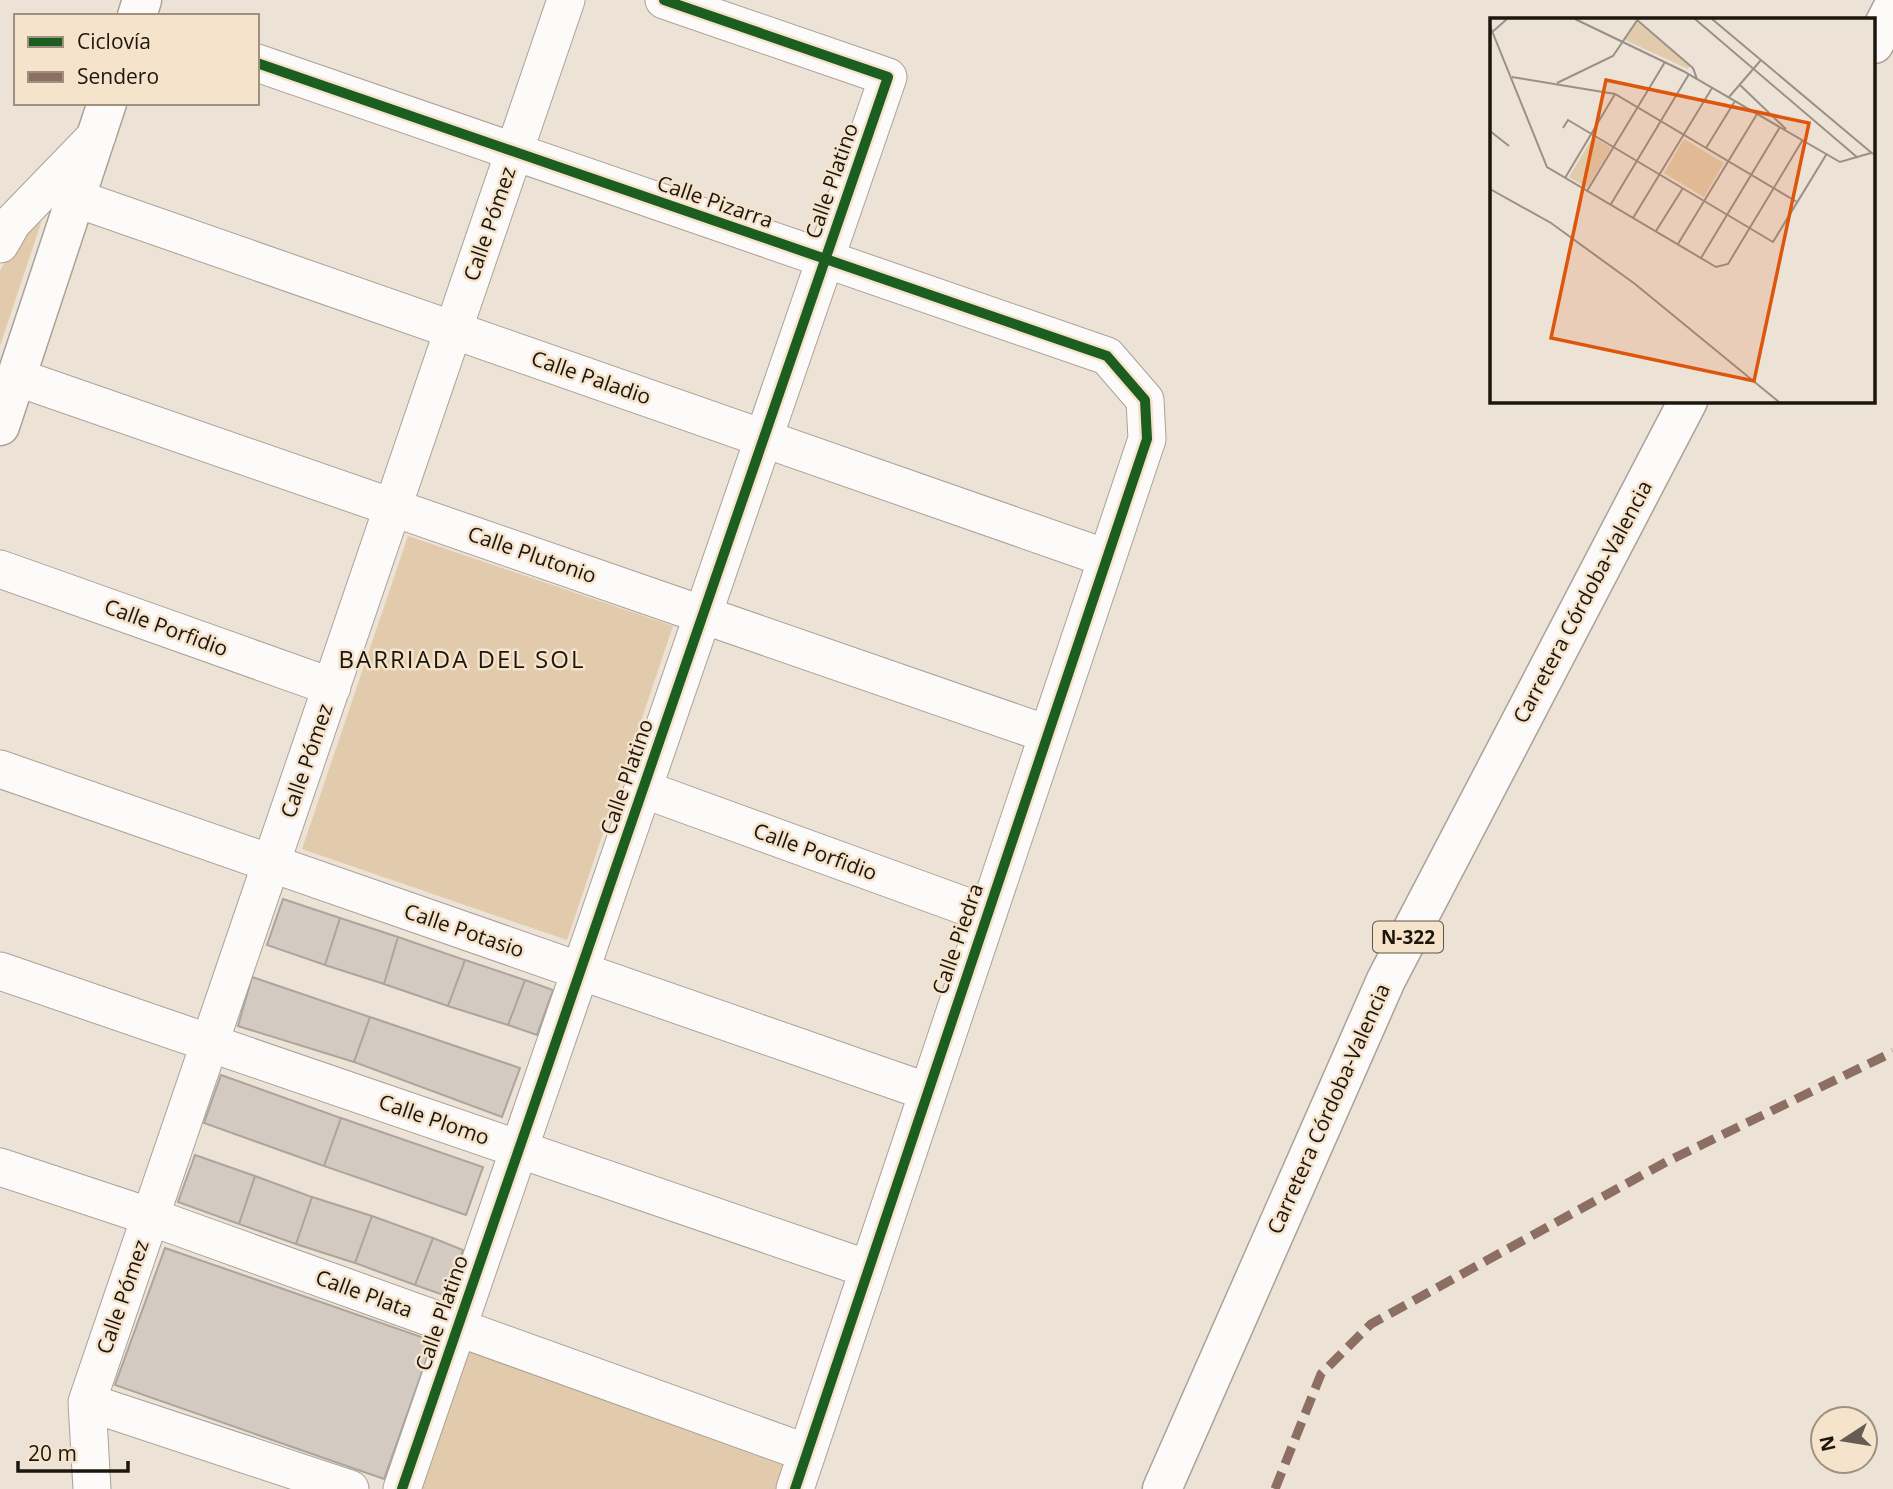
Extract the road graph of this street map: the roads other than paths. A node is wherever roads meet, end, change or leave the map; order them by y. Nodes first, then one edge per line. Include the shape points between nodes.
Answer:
1 (566, 0) edge
2 (664, 0) edge
3 (1893, 7) edge
4 (1876, 40) edge
5 (259, 64) edge
6 (102, 119) edge
7 (514, 153) junction
8 (75, 198) junction
9 (0, 244) edge
10 (825, 260) junction
11 (454, 330) junction
12 (16, 377) junction
13 (1145, 400) joint
14 (1687, 402) edge
15 (0, 426) edge
16 (764, 438) junction
17 (393, 507) junction
18 (1106, 558) junction
19 (0, 569) edge
20 (703, 615) junction
21 (332, 687) junction
22 (1047, 734) junction
23 (0, 769) edge
24 (643, 789) junction
25 (271, 864) junction
26 (987, 914) junction
27 (0, 971) edge
28 (580, 971) junction
29 (210, 1044) junction
30 (928, 1092) junction
31 (519, 1149) junction
32 (0, 1167) edge
33 (151, 1217) junction
34 (868, 1269) junction
35 (458, 1328) junction
36 (87, 1402) junction
37 (807, 1453) junction
38 (92, 1489) edge
39 (350, 1489) edge
40 (402, 1489) edge
41 (794, 1489) edge
42 (1163, 1489) edge

1 - 7 street, Calle Pómez
2 - 10 street, Calle Platino via 888,77
3 - 4 main road
5 - 7 street, Calle Pizarra
6 - 8 main road
6 - 9 street via 12,223
7 - 10 street, Calle Pizarra
7 - 11 street, Calle Pómez
8 - 11 street, Calle Paladio
8 - 12 main road
10 - 13 street, Calle Pizarra via 1107,356
10 - 16 street, Calle Platino
11 - 16 street, Calle Paladio
11 - 17 street, Calle Pómez
12 - 15 main road
12 - 17 street, Calle Plutonio
13 - 18 street, Calle Piedra via 1147,439
14 - 42 main road, Carretera Córdoba-Valencia / N-322 via 1386,980
16 - 18 street, Calle Paladio
16 - 20 street, Calle Platino
17 - 20 street, Calle Plutonio
17 - 21 street, Calle Pómez
18 - 22 street, Calle Piedra
19 - 21 street, Calle Porfidio
20 - 22 street, Calle Plutonio
20 - 24 street, Calle Platino
21 - 25 street, Calle Pómez
22 - 26 street, Calle Piedra
23 - 25 street, Calle Potasio
24 - 26 street, Calle Porfidio
24 - 28 street, Calle Platino
25 - 28 street, Calle Potasio
25 - 29 street, Calle Pómez
26 - 30 street, Calle Piedra
27 - 29 street, Calle Plomo
28 - 30 street, Calle Potasio
28 - 31 street, Calle Platino
29 - 31 street, Calle Plomo
29 - 33 street, Calle Pómez
30 - 34 street, Calle Piedra
31 - 34 street, Calle Plomo
31 - 35 street, Calle Platino
32 - 33 street, Calle Plata
33 - 35 street, Calle Plata
33 - 36 street, Calle Pómez
34 - 37 street, Calle Piedra
35 - 37 street, Calle Plata
35 - 40 street, Calle Platino
36 - 38 street
36 - 39 street
37 - 41 street, Calle Piedra

